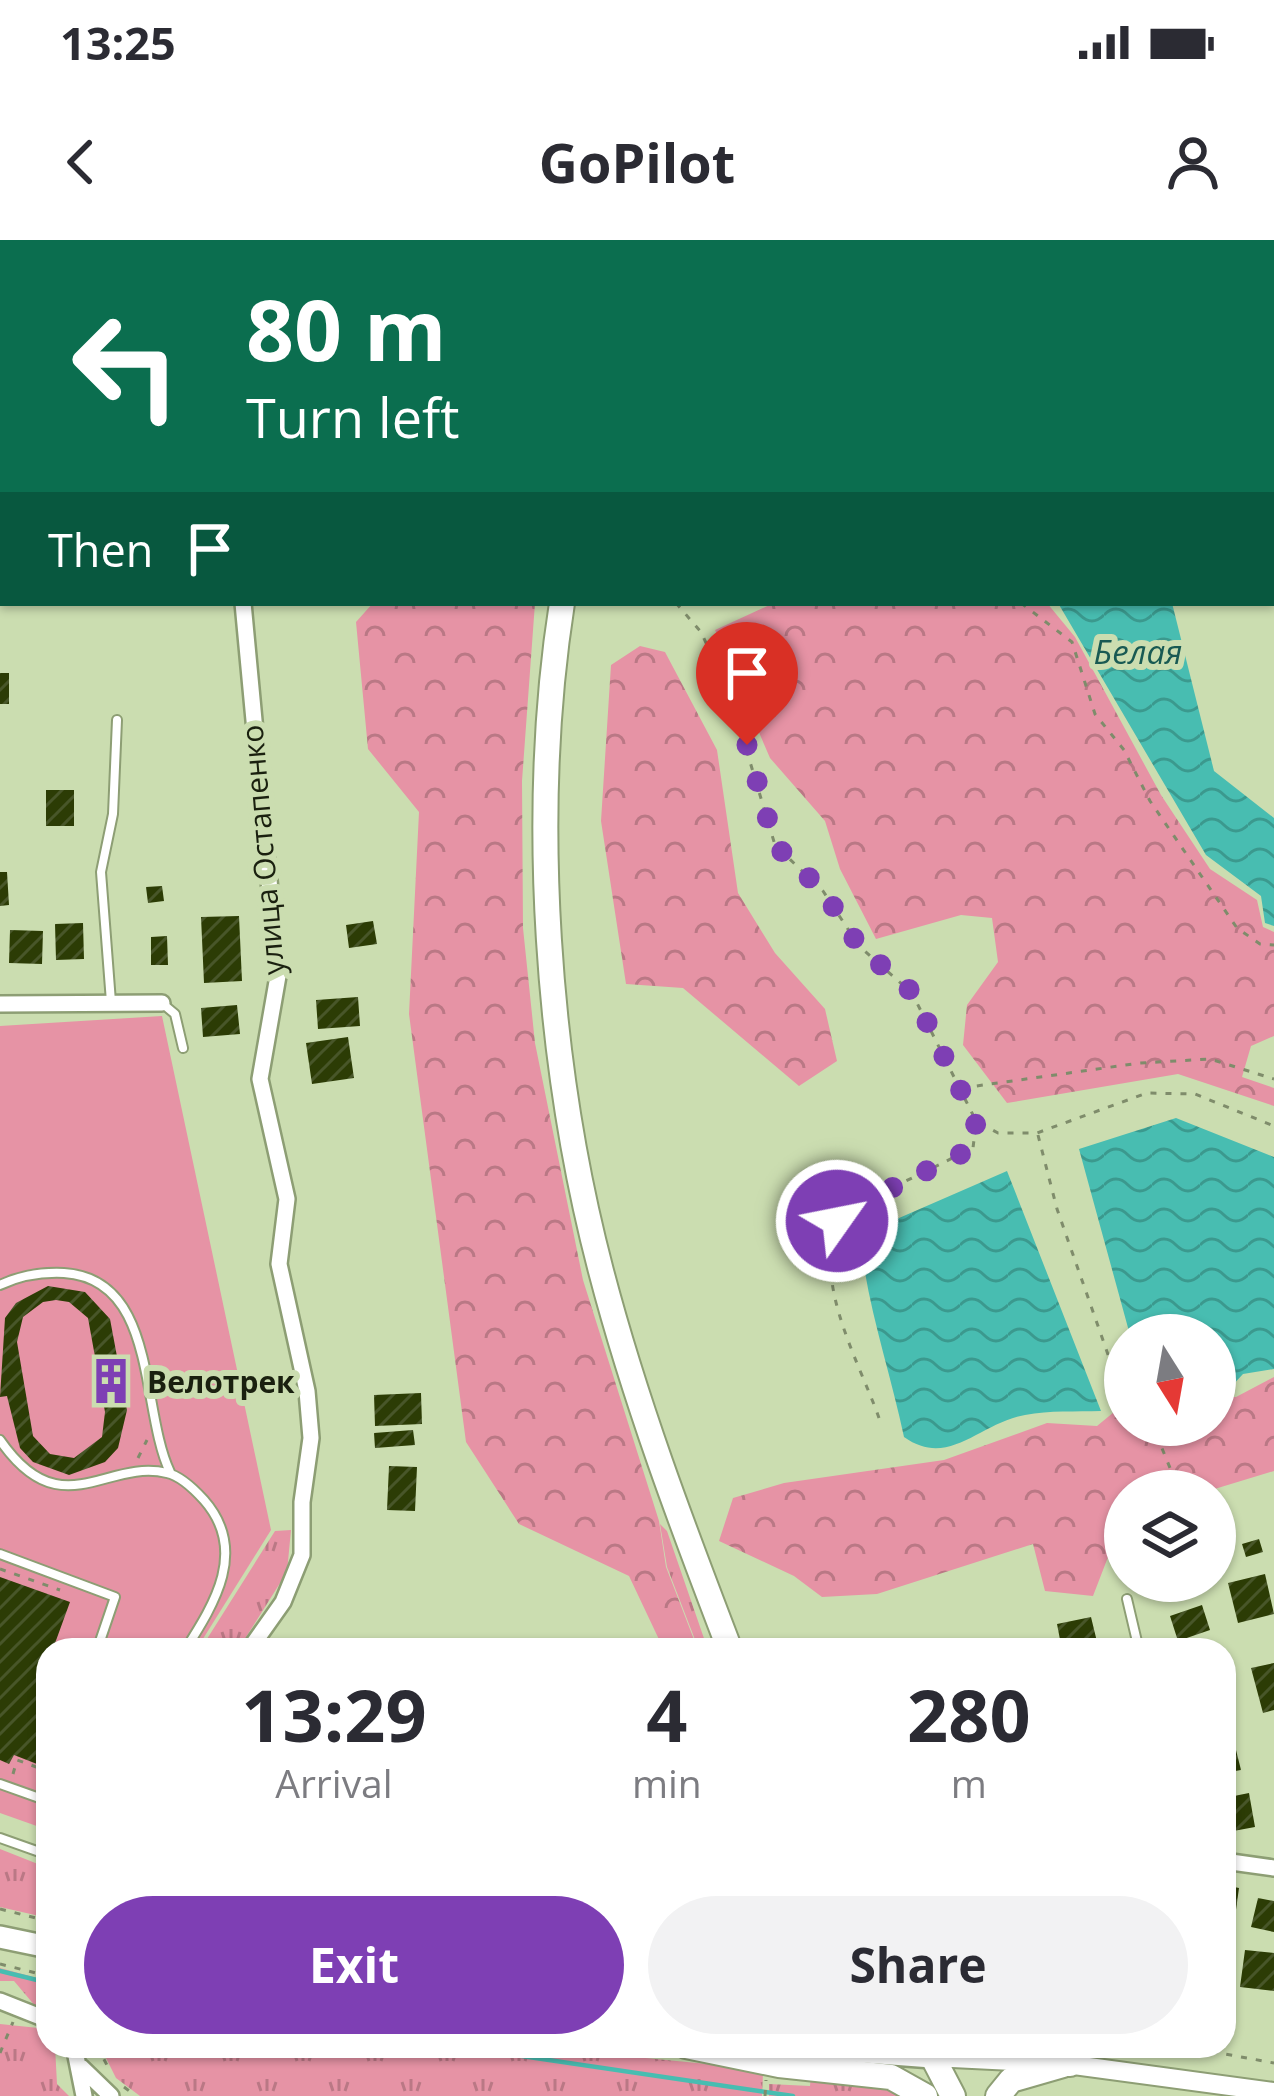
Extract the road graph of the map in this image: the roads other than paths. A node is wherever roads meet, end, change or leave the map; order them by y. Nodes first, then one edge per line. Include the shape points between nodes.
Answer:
1 (243, 606) edge
2 (562, 606) edge
3 (117, 721) dead end
4 (111, 1002) junction
5 (161, 1003) joint
6 (0, 1004) edge
7 (183, 1048) dead end
8 (0, 1286) edge
9 (0, 1440) edge
10 (171, 1473) junction
11 (0, 1554) edge
12 (1128, 1602) edge
13 (101, 1638) edge
14 (191, 1638) edge
15 (258, 1638) edge
16 (725, 1638) edge
17 (1136, 1638) edge
18 (0, 1784) edge
19 (36, 1795) edge
20 (0, 1838) edge
21 (36, 1851) edge
22 (1236, 1863) edge
23 (1274, 1868) edge
24 (0, 1937) edge
25 (36, 1945) edge
26 (0, 2001) edge
27 (36, 2015) edge
28 (78, 2058) edge
29 (745, 2058) edge
30 (934, 2058) edge
31 (1005, 2058) edge
32 (1041, 2058) edge
33 (1070, 2064) junction
34 (81, 2067) junction
35 (1274, 2092) edge
36 (84, 2096) edge
37 (111, 2096) edge
38 (925, 2096) edge
39 (953, 2096) edge
40 (998, 2096) edge

1 - 15 street, улица Остапенко via 278,976 260,1079 287,1199 279,1264 310,1438 302,1556
2 - 16 main road via 549,745 549,882 575,1148 599,1266 653,1450
3 - 4 lane via 101,872
4 - 5 street
4 - 6 street
5 - 7 lane via 175,1014
8 - 10 lane via 53,1272 93,1279 128,1312
9 - 10 lane via 20,1463 79,1487
10 - 14 lane via 211,1508 227,1545 217,1597
11 - 13 lane via 115,1597
12 - 17 lane
18 - 19 lane
20 - 21 lane
22 - 23 street
24 - 25 main road
26 - 27 street
28 - 34 street
29 - 38 main road via 891,2077
30 - 39 main road
31 - 33 street
32 - 33 main road
33 - 35 street
33 - 40 main road via 1011,2080
34 - 36 street
34 - 37 street

